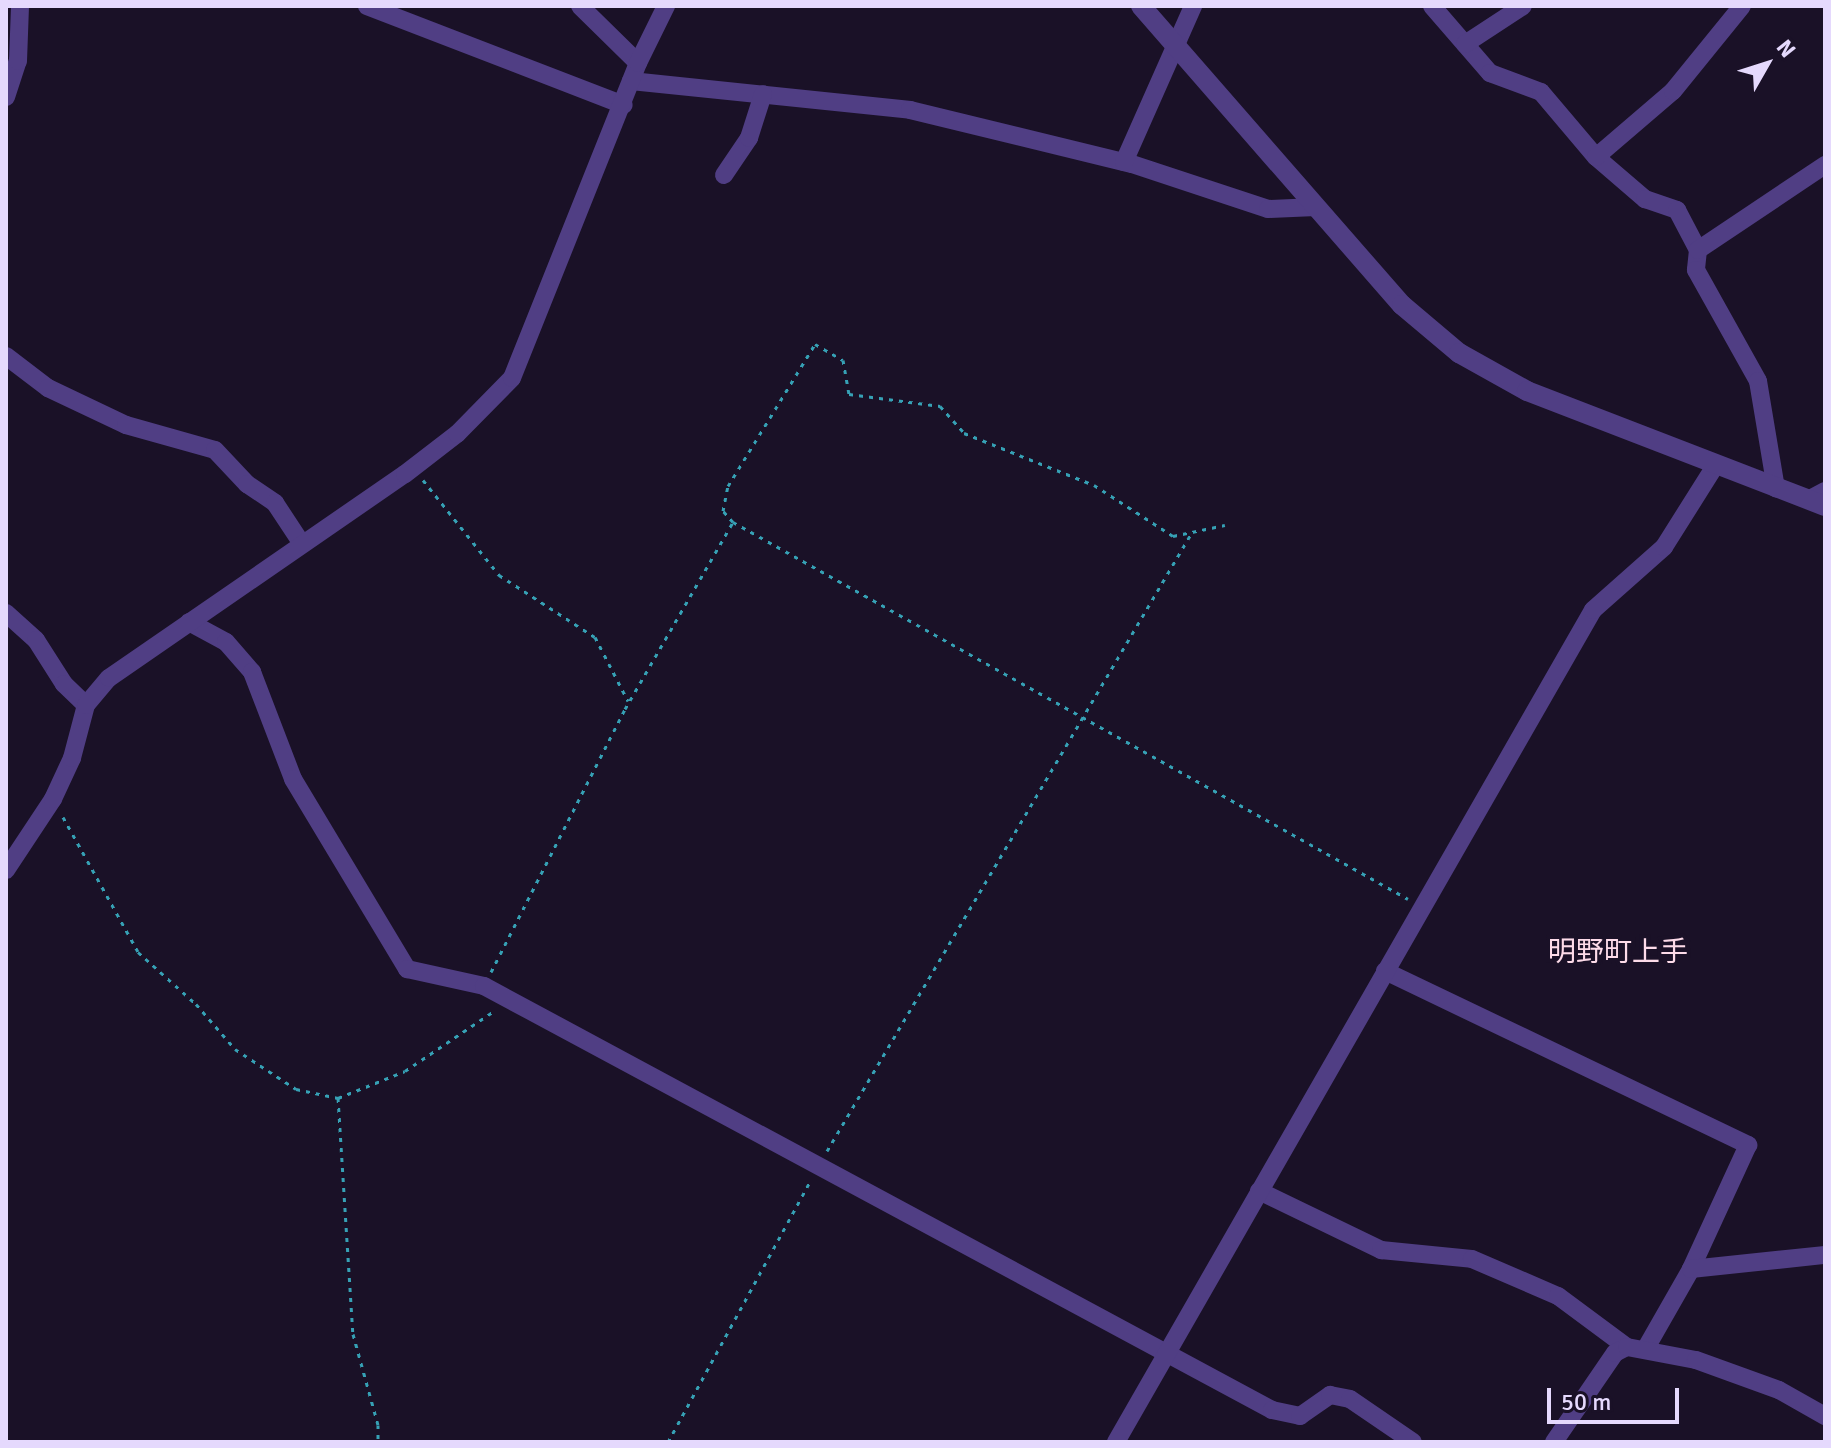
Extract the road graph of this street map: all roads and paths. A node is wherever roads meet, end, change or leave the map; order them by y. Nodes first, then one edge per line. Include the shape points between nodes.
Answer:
1 (20, 6) edge
2 (367, 6) edge
3 (580, 6) edge
4 (666, 6) edge
5 (1141, 6) edge
6 (1193, 6) edge
7 (1432, 6) edge
8 (1523, 6) edge
9 (1742, 6) edge
10 (1174, 43) junction
11 (1465, 44) junction
12 (634, 72) junction
13 (763, 94) junction
14 (6, 97) edge
15 (624, 105) junction
16 (1596, 157) junction
17 (1124, 162) junction
18 (1825, 165) edge
19 (724, 175) dead end
20 (1316, 207) junction
21 (1698, 250) junction
22 (6, 356) edge
23 (1715, 466) junction
24 (413, 468) junction
25 (1776, 488) junction
26 (1820, 499) edge
27 (733, 522) junction
28 (1225, 525) dead end
29 (1193, 532) junction
30 (302, 544) junction
31 (6, 613) edge
32 (189, 622) junction
33 (629, 703) junction
34 (86, 705) junction
35 (1084, 714) junction
36 (53, 799) junction
37 (6, 870) edge
38 (1422, 907) junction
39 (1385, 971) junction
40 (484, 986) junction
41 (510, 1000) junction
42 (338, 1098) junction
43 (818, 1167) junction
44 (1259, 1191) junction
45 (1825, 1255) edge
46 (1691, 1269) junction
47 (1636, 1347) junction
48 (1166, 1354) junction
49 (1825, 1416) edge
50 (378, 1442) edge
51 (668, 1442) edge
52 (1116, 1442) edge
53 (1413, 1442) edge
54 (1554, 1442) edge

1 - 14 street via 18,61
2 - 15 street
3 - 12 street
4 - 12 street
5 - 10 street
6 - 10 street
7 - 11 street
8 - 11 street
9 - 16 street via 1673,91
10 - 17 street
10 - 20 street
11 - 16 street via 1490,73 1541,92
12 - 13 street
12 - 15 street
13 - 17 street via 910,110
13 - 19 street via 749,138
15 - 24 street via 512,378 457,434
16 - 21 street via 1645,199 1677,210
17 - 20 street via 1268,209
18 - 21 street
20 - 23 street via 1402,305 1478,365 1527,391
21 - 25 street via 1696,270 1758,381
22 - 30 street via 48,388 126,425 215,450 247,484 275,503
23 - 25 street
23 - 38 street via 1664,547 1593,610
24 - 30 street
24 - 33 path via 499,575 595,637
25 - 26 street
27 - 29 path via 723,511 728,486 815,344 843,360 849,394 940,406 964,433 1094,485 1173,536
27 - 33 path
27 - 35 path
28 - 29 path
29 - 35 path
30 - 32 street
31 - 34 street via 36,640
32 - 34 street via 109,678
32 - 40 street via 226,642 252,672 293,779 407,969
33 - 40 path
34 - 36 street via 72,758
35 - 38 path
35 - 43 path
36 - 37 street
36 - 42 path via 138,952 196,1004 235,1049 296,1089
38 - 39 street
39 - 44 street
39 - 46 street via 1748,1145
40 - 41 street
41 - 42 path via 405,1071
41 - 43 street
42 - 50 path via 353,1334
43 - 48 street
43 - 51 path
44 - 47 street via 1381,1250 1472,1259 1558,1296
44 - 48 street
45 - 46 street
46 - 47 street
47 - 49 street via 1779,1390
47 - 54 street via 1615,1353
48 - 52 street
48 - 53 street via 1288,1417 1311,1413 1330,1395 1350,1399

